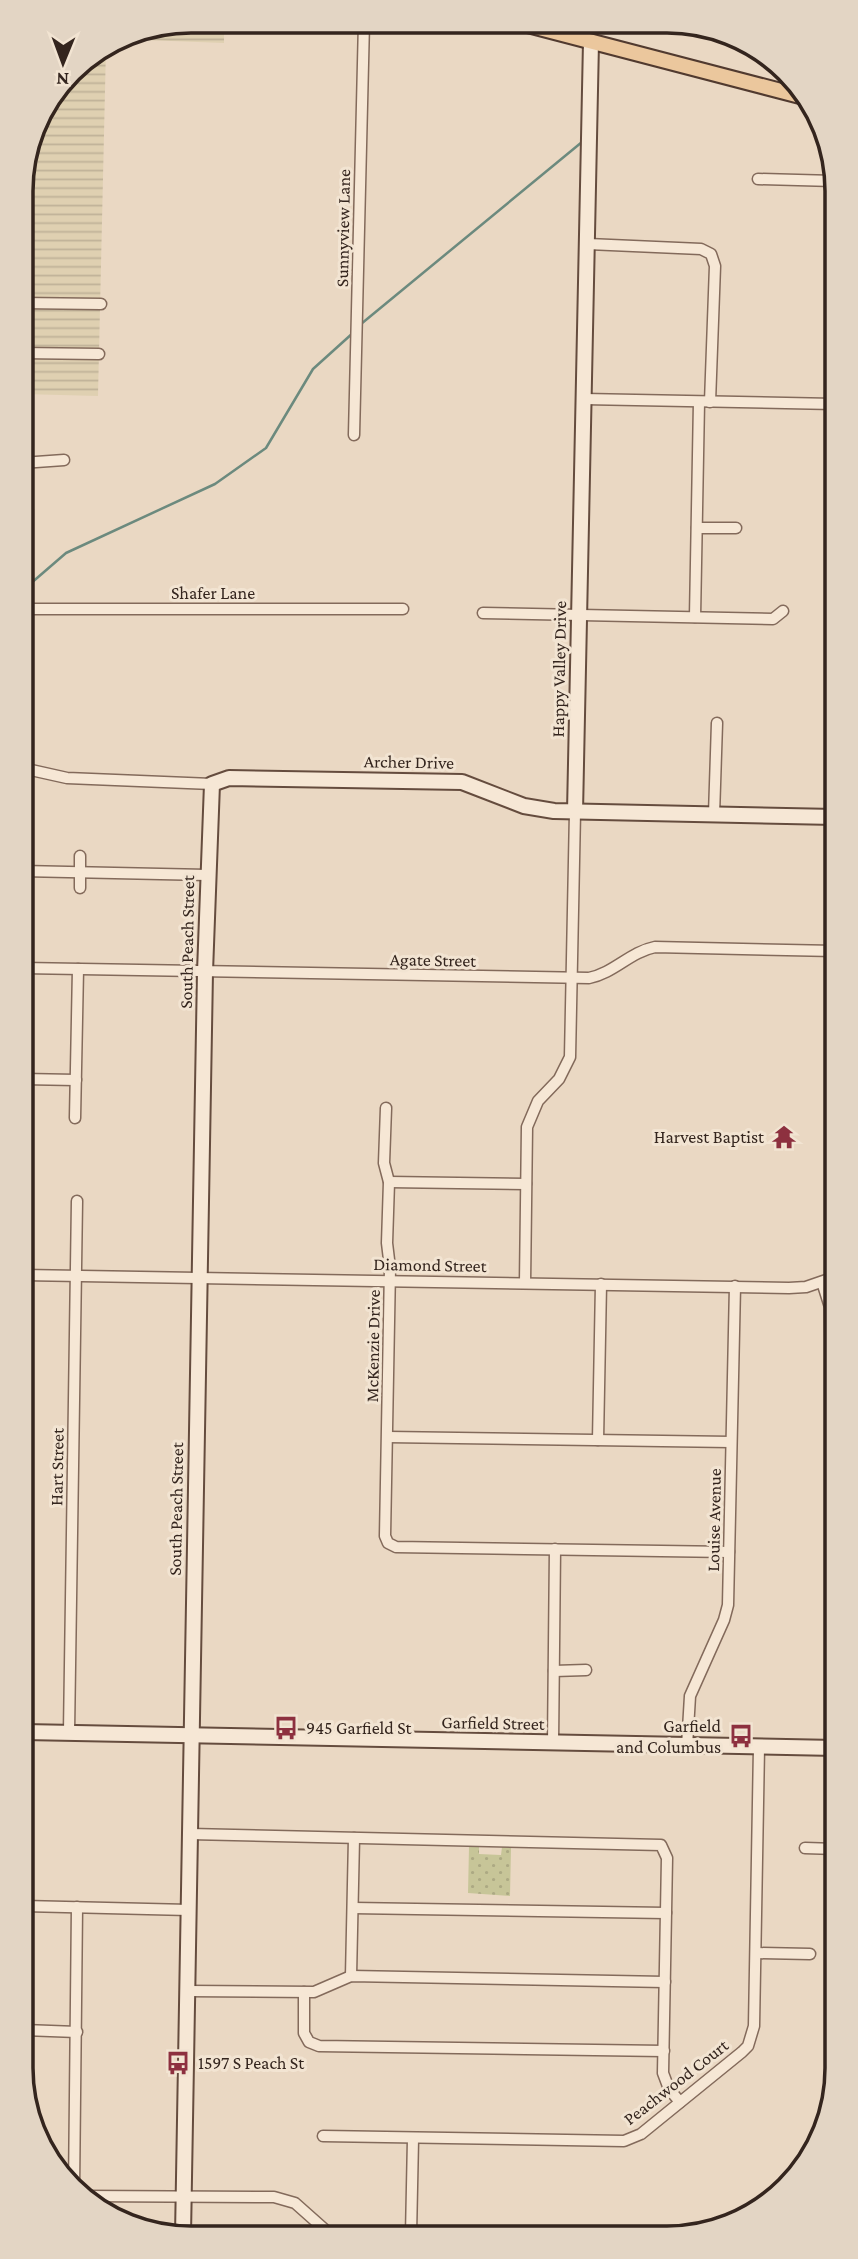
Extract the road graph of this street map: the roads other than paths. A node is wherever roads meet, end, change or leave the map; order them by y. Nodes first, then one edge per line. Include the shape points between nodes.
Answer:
1 (364, 33) edge
2 (557, 33) edge
3 (591, 42) junction
4 (791, 94) edge
5 (758, 179) dead end
6 (824, 181) edge
7 (588, 244) junction
8 (34, 303) edge
9 (102, 304) dead end
10 (34, 353) edge
11 (99, 354) dead end
12 (584, 399) junction
13 (705, 402) junction
14 (825, 404) edge
15 (354, 435) dead end
16 (64, 460) dead end
17 (34, 462) edge
18 (697, 528) junction
19 (736, 528) dead end
20 (34, 609) edge
21 (403, 609) dead end
22 (783, 611) dead end
23 (483, 612) dead end
24 (579, 614) junction
25 (695, 617) junction
26 (717, 723) dead end
27 (34, 771) edge
28 (212, 784) junction
29 (575, 812) junction
30 (714, 815) junction
31 (825, 817) edge
32 (80, 856) dead end
33 (34, 871) edge
34 (80, 872) junction
35 (207, 875) junction
36 (80, 888) dead end
37 (825, 951) edge
38 (34, 968) edge
39 (78, 969) junction
40 (205, 972) junction
41 (572, 978) junction
42 (34, 1079) edge
43 (76, 1080) junction
44 (386, 1108) dead end
45 (75, 1118) dead end
46 (389, 1182) junction
47 (526, 1184) junction
48 (77, 1201) dead end
49 (33, 1275) edge
50 (76, 1276) junction
51 (199, 1276) junction
52 (390, 1280) junction
53 (822, 1282) joint
54 (525, 1283) junction
55 (601, 1284) junction
56 (735, 1286) junction
57 (824, 1290) edge
58 (387, 1437) junction
59 (598, 1440) junction
60 (731, 1442) junction
61 (555, 1549) junction
62 (729, 1552) junction
63 (586, 1670) dead end
64 (554, 1671) junction
65 (33, 1732) edge
66 (69, 1732) junction
67 (191, 1734) junction
68 (553, 1743) junction
69 (687, 1746) junction
70 (759, 1747) junction
71 (824, 1748) edge
72 (190, 1834) junction
73 (354, 1838) junction
74 (804, 1849) dead end
75 (824, 1849) edge
76 (33, 1906) edge
77 (76, 1907) junction
78 (353, 1908) junction
79 (189, 1910) junction
80 (666, 1913) junction
81 (756, 1953) junction
82 (810, 1954) dead end
83 (351, 1976) junction
84 (665, 1982) junction
85 (188, 1991) junction
86 (304, 1992) junction
87 (33, 2030) edge
88 (77, 2032) junction
89 (664, 2051) junction
90 (680, 2102) junction
91 (323, 2136) dead end
92 (413, 2139) junction
93 (74, 2173) edge
94 (100, 2196) edge
95 (184, 2196) junction
96 (183, 2225) edge
97 (320, 2226) edge
98 (411, 2226) edge

1 - 15 street, Sunnyview Lane
2 - 3 main road
3 - 4 main road
3 - 7 street, Happy Valley Drive
5 - 6 street
7 - 12 street, Happy Valley Drive
7 - 13 street via 701,249 711,254 715,265
8 - 9 street
10 - 11 street
12 - 13 street
12 - 24 street, Happy Valley Drive
13 - 14 street
13 - 18 street
16 - 17 street
18 - 19 street
18 - 25 street
20 - 21 street, Shafer Lane
22 - 25 street via 773,619
23 - 24 street
24 - 25 street
24 - 29 street, Happy Valley Drive
26 - 30 street
27 - 28 street, Archer Drive via 67,778
28 - 29 street, Archer Drive via 229,778 462,782 524,806
28 - 35 street, South Peach Street
29 - 30 street, Archer Drive
29 - 41 street, Happy Valley Drive
30 - 31 street, Archer Drive
32 - 34 street
33 - 34 street
34 - 35 street
34 - 36 street
35 - 40 street, South Peach Street
37 - 41 street, Agate Street via 654,947 604,974
38 - 39 street, Agate Street
39 - 40 street, Agate Street
39 - 43 street
40 - 41 street, Agate Street
40 - 51 street, South Peach Street
41 - 47 street, Happy Valley Drive via 570,1057 530,1119
42 - 43 street
43 - 45 street
44 - 46 street, McKenzie Drive via 384,1163
46 - 47 street
46 - 52 street, McKenzie Drive
47 - 54 street, Happy Valley Drive
48 - 50 street, Hart Street
49 - 50 street, Diamond Street
50 - 51 street, Diamond Street
50 - 66 street, Hart Street
51 - 52 street, Diamond Street
51 - 67 street, South Peach Street
52 - 54 street, Diamond Street
52 - 58 street, McKenzie Drive
53 - 56 street, Diamond Street via 806,1287
53 - 57 street
54 - 55 street, Diamond Street
55 - 56 street, Diamond Street
55 - 59 street
56 - 60 street, Louise Avenue
58 - 59 street
58 - 61 street, McKenzie Drive via 388,1543 396,1547
59 - 60 street
60 - 62 street, Louise Avenue
61 - 62 street
61 - 64 street
62 - 69 street, Louise Avenue via 727,1613 690,1696
63 - 64 street
64 - 68 street
65 - 66 street, Garfield Street
66 - 67 street, Garfield Street
67 - 68 street, Garfield Street
67 - 72 street, South Peach Street
68 - 69 street, Garfield Street
69 - 70 street, Garfield Street
70 - 71 street, Garfield Street
70 - 81 street, Peachwood Court
72 - 73 street
72 - 79 street, South Peach Street
73 - 78 street
73 - 80 street via 661,1845 667,1858
74 - 75 street
76 - 77 street
77 - 79 street
77 - 88 street
78 - 80 street
78 - 83 street
79 - 85 street, South Peach Street
80 - 84 street
81 - 82 street
81 - 90 street, Peachwood Court via 754,2026 748,2046
83 - 84 street
83 - 86 street
84 - 89 street
85 - 86 street
85 - 95 street, South Peach Street
86 - 89 street via 304,2033 309,2042 319,2046
87 - 88 street
88 - 93 street
89 - 90 street via 666,2082
90 - 92 street, Peachwood Court via 641,2134 624,2141
91 - 92 street, Peachwood Court
92 - 98 street
94 - 95 street
95 - 96 street, South Peach Street
95 - 97 street via 288,2199

